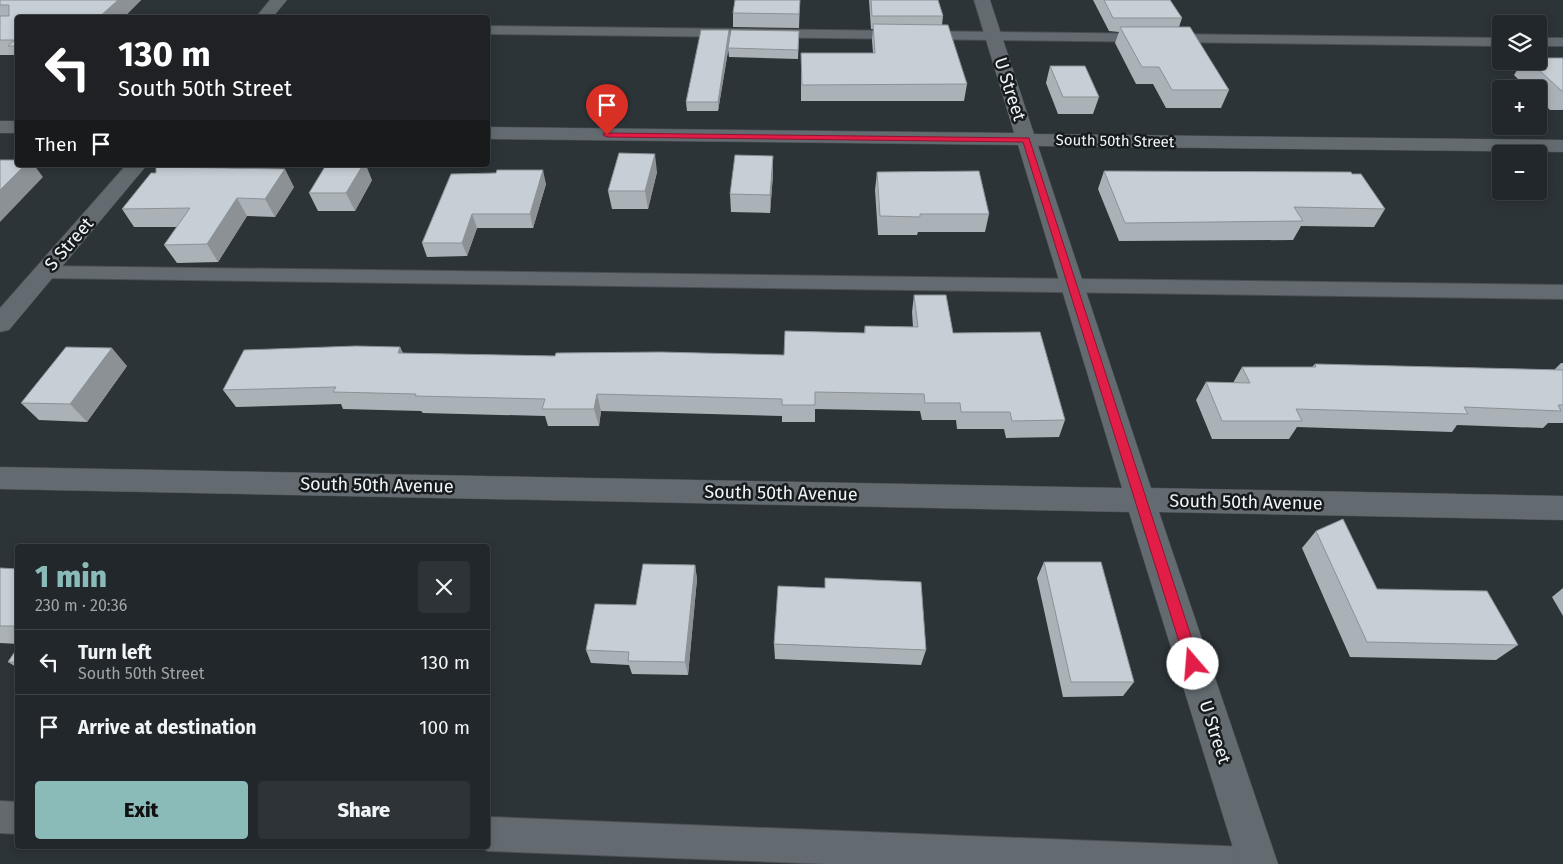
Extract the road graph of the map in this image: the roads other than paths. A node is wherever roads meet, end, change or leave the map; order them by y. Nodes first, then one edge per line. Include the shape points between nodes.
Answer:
1 (279, 0) edge
2 (982, 0) edge
3 (266, 15) edge
4 (490, 30) edge
5 (993, 36) junction
6 (1492, 42) edge
7 (1547, 42) edge
8 (1563, 42) edge
9 (0, 127) edge
10 (15, 128) edge
11 (490, 133) edge
12 (1026, 140) junction
13 (1563, 146) edge
14 (135, 167) edge
15 (45, 272) junction
16 (1072, 286) junction
17 (1563, 292) edge
18 (0, 324) edge
19 (0, 478) edge
20 (1140, 500) junction
21 (1563, 508) edge
22 (0, 817) edge
23 (15, 818) edge
24 (490, 834) edge
25 (1248, 864) edge
26 (1258, 864) edge

1 - 3 street
2 - 5 street, U Street
4 - 5 lane
5 - 6 lane
5 - 12 street, U Street
7 - 8 lane
9 - 10 street
11 - 12 street, South 50th Street
12 - 13 street, South 50th Street
12 - 16 street, U Street
14 - 15 street, S Street
15 - 16 lane
15 - 18 street, S Street
16 - 17 lane
16 - 20 street, U Street
19 - 20 street, South 50th Avenue
20 - 21 street, South 50th Avenue
20 - 26 street, U Street
22 - 23 lane
24 - 25 lane

